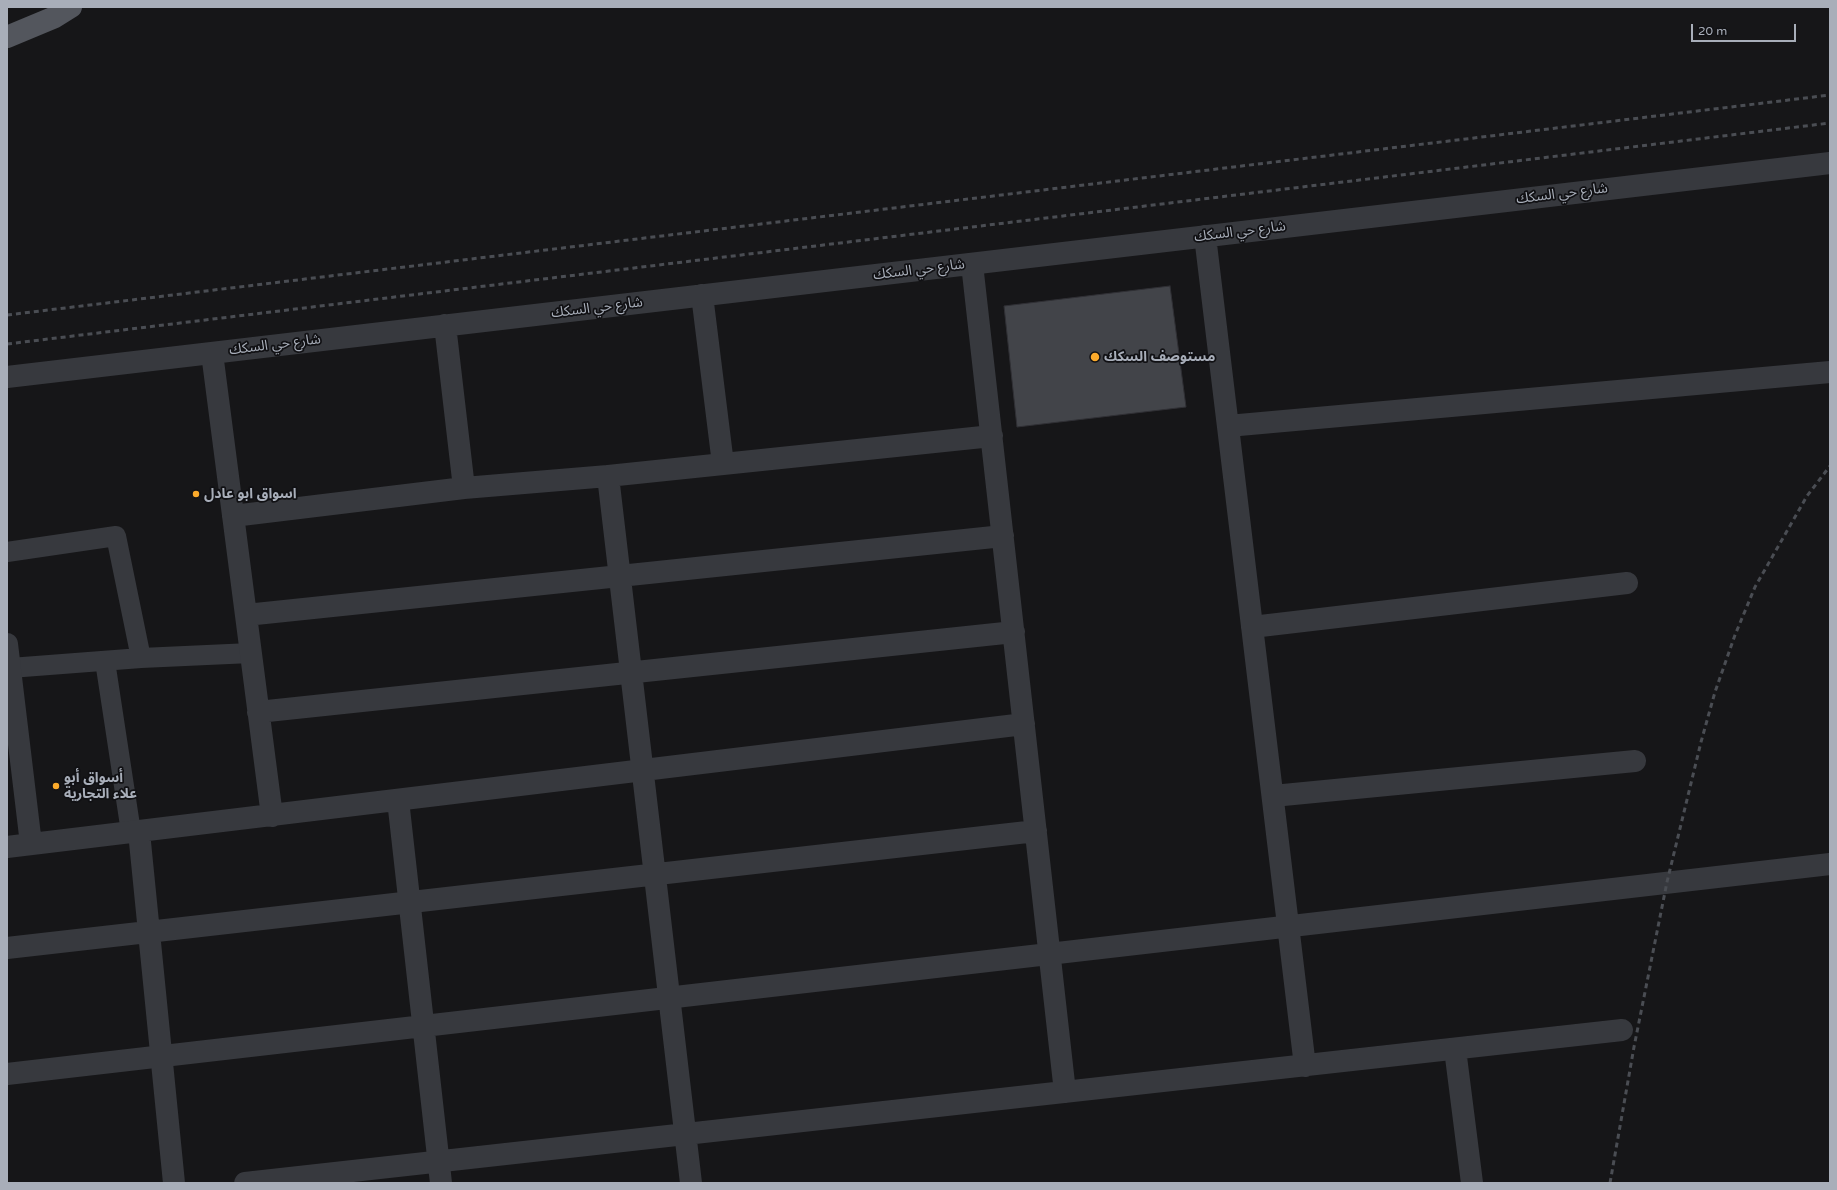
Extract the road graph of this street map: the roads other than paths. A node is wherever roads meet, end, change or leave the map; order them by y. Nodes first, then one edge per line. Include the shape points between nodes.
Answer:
1 (71, 7) edge
2 (7, 37) edge
3 (1830, 163) edge
4 (1205, 236) junction
5 (972, 264) junction
6 (702, 295) junction
7 (446, 325) junction
8 (212, 353) junction
9 (1830, 372) edge
10 (7, 377) edge
11 (1228, 426) junction
12 (992, 436) junction
13 (723, 464) junction
14 (608, 476) junction
15 (464, 488) junction
16 (233, 516) junction
17 (1003, 536) junction
18 (7, 552) edge
19 (620, 576) junction
20 (1627, 583) dead end
21 (246, 615) junction
22 (1252, 627) junction
23 (1014, 632) junction
24 (7, 646) edge
25 (251, 653) junction
26 (141, 658) junction
27 (105, 661) junction
28 (10, 668) junction
29 (631, 673) junction
30 (258, 712) junction
31 (1024, 724) junction
32 (1635, 761) dead end
33 (643, 771) junction
34 (15, 776) edge
35 (1272, 796) junction
36 (398, 800) junction
37 (272, 816) junction
38 (1036, 830) junction
39 (135, 832) junction
40 (31, 844) junction
41 (7, 847) edge
42 (1830, 864) edge
43 (655, 874) junction
44 (409, 902) junction
45 (1288, 927) junction
46 (150, 932) junction
47 (7, 948) edge
48 (1050, 954) junction
49 (670, 998) junction
50 (424, 1026) junction
51 (1622, 1030) dead end
52 (1455, 1049) junction
53 (161, 1056) junction
54 (1305, 1066) junction
55 (7, 1074) edge
56 (1065, 1092) junction
57 (685, 1134) junction
58 (439, 1162) junction
59 (174, 1183) edge
60 (245, 1183) edge
61 (441, 1183) edge
62 (691, 1183) edge
63 (1472, 1183) edge

1 - 2 main road via 55,17
3 - 4 street, شارع حي السكك
4 - 5 street, شارع حي السكك
4 - 11 street
5 - 6 street, شارع حي السكك
5 - 12 street
6 - 7 street, شارع حي السكك
6 - 13 street
7 - 8 street, شارع حي السكك
7 - 15 street
8 - 10 street, شارع حي السكك
8 - 16 street
9 - 11 street
11 - 22 street
12 - 13 street
12 - 17 street
13 - 14 street
14 - 15 street
14 - 19 street
15 - 16 street
16 - 21 street
17 - 19 street
17 - 23 street
18 - 26 lane via 116,536
19 - 21 street
19 - 29 street
20 - 22 street
21 - 25 street
22 - 35 street
23 - 29 street
23 - 31 street
24 - 28 street
25 - 26 lane
25 - 30 street
26 - 27 lane
27 - 28 lane
27 - 39 lane
28 - 34 street
29 - 30 street
29 - 33 street
30 - 37 street
31 - 33 street
31 - 38 street
32 - 35 street
33 - 36 street
33 - 43 street
34 - 40 street
35 - 45 street
36 - 37 street
36 - 44 street
37 - 39 street
38 - 43 street
38 - 48 street
39 - 40 street
39 - 46 street
40 - 41 street
42 - 45 street
43 - 44 street
43 - 49 street
44 - 46 street
44 - 50 street
45 - 48 street
45 - 54 street
46 - 47 street
46 - 53 street
48 - 49 street
48 - 56 street
49 - 50 street
49 - 57 street
50 - 53 street
50 - 58 street
51 - 52 street
52 - 54 street
52 - 63 street
53 - 55 street
53 - 59 street
54 - 56 street
56 - 57 street
57 - 58 street
57 - 62 street
58 - 60 street
58 - 61 street

